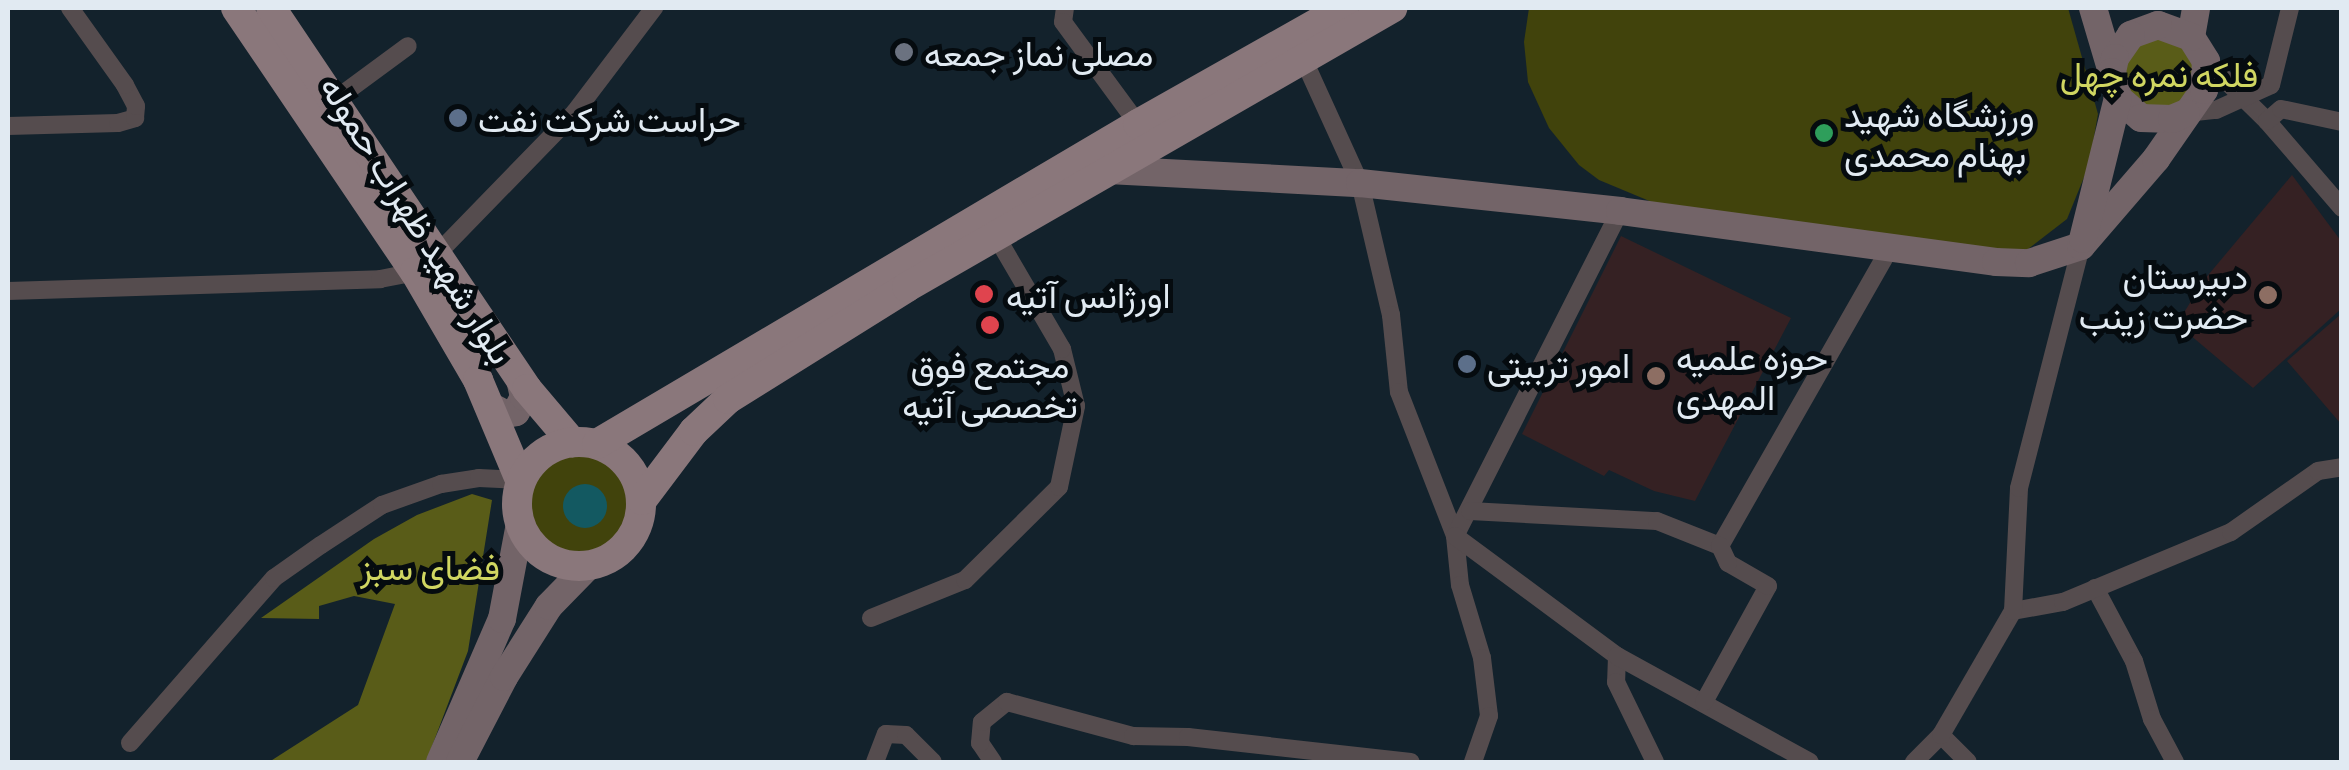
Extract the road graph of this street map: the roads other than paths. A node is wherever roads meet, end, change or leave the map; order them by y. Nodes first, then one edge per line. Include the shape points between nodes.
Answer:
1 (70, 8) edge
2 (236, 8) edge
3 (271, 8) edge
4 (654, 8) edge
5 (1064, 8) edge
6 (1318, 8) edge
7 (1344, 8) edge
8 (1392, 8) edge
9 (2093, 8) edge
10 (2138, 8) edge
11 (2148, 8) edge
12 (2196, 8) edge
13 (2290, 8) edge
14 (2131, 35) junction
15 (2190, 42) junction
16 (1300, 45) junction
17 (408, 46) dead end
18 (2115, 85) junction
19 (336, 99) junction
20 (2247, 100) junction
21 (2186, 113) junction
22 (2267, 121) junction
23 (2342, 122) edge
24 (1138, 124) junction
25 (8, 126) edge
26 (1108, 170) junction
27 (1360, 183) junction
28 (2342, 208) edge
29 (1620, 211) junction
30 (996, 236) junction
31 (1891, 246) junction
32 (2082, 246) junction
33 (427, 263) junction
34 (8, 291) edge
35 (520, 379) junction
36 (670, 398) junction
37 (488, 405) junction
38 (694, 431) junction
39 (585, 443) junction
40 (2342, 466) edge
41 (520, 480) junction
42 (642, 500) junction
43 (1470, 511) junction
44 (520, 524) junction
45 (1454, 536) junction
46 (1720, 546) junction
47 (590, 565) junction
48 (2095, 588) junction
49 (2014, 611) junction
50 (871, 618) dead end
51 (1617, 656) junction
52 (1704, 702) junction
53 (1941, 735) junction
54 (130, 743) dead end
55 (440, 762) edge
56 (460, 762) edge
57 (875, 762) edge
58 (933, 762) edge
59 (992, 762) edge
60 (1411, 762) edge
61 (1473, 762) edge
62 (1655, 762) edge
63 (1810, 762) edge
64 (1914, 762) edge
65 (1968, 762) edge
66 (2175, 762) edge

1 - 25 street via 125,84 135,118
2 - 33 main road, بلوار شهید ظهراب حموله
3 - 19 main road, بلوار شهید ظهراب حموله
4 - 33 street via 575,112
5 - 24 street via 1063,22
6 - 16 street
7 - 16 main road
8 - 16 main road
9 - 18 main road
10 - 14 main road
11 - 15 main road
12 - 15 main road
13 - 20 street via 2271,85
14 - 15 main road via 2158,25
14 - 18 main road via 2121,45
15 - 20 street
15 - 21 main road via 2204,90
16 - 24 main road
16 - 26 main road
16 - 27 street
17 - 19 street
18 - 21 main road via 2142,118 2172,120
18 - 32 main road
19 - 33 main road, بلوار شهید ظهراب حموله
20 - 21 street
20 - 22 street
21 - 32 main road
22 - 23 street via 2281,109
22 - 28 street
24 - 36 main road
26 - 27 main road
26 - 30 main road
27 - 29 main road
27 - 45 street via 1392,315 1399,392
29 - 31 main road
29 - 43 street
30 - 38 main road via 728,399
30 - 50 street via 1062,349 1076,406 1059,487 965,580
31 - 32 main road via 1996,262 2029,262
31 - 46 street
32 - 49 street via 2019,488
33 - 34 street via 380,278
33 - 35 main road, بلوار شهید ظهراب حموله
33 - 37 main road, بلوار شهید ظهراب حموله
35 - 37 main road via 524,396 516,412
35 - 39 main road, بلوار شهید ظهراب حموله
36 - 38 main road via 666,425
36 - 39 main road
37 - 41 main road, بلوار شهید ظهراب حموله
38 - 42 main road
39 - 41 main road via 541,454
39 - 42 main road via 624,459
40 - 48 street via 2318,470 2232,532
41 - 44 main road
41 - 54 street via 440,484 382,505 321,545 274,578
42 - 47 main road via 630,541 609,560
43 - 45 street
43 - 46 street via 1657,521
44 - 47 main road via 534,548 556,562
44 - 55 main road via 502,619
45 - 51 street
45 - 61 street via 1489,716
46 - 52 street via 1728,563 1768,586
47 - 56 main road via 549,606
48 - 49 street
48 - 66 street
49 - 53 street
51 - 52 street
51 - 62 street via 1616,682
52 - 63 street
53 - 64 street
53 - 65 street
57 - 58 street via 886,734 906,735
59 - 60 street via 980,743 982,722 1007,702 1133,736

